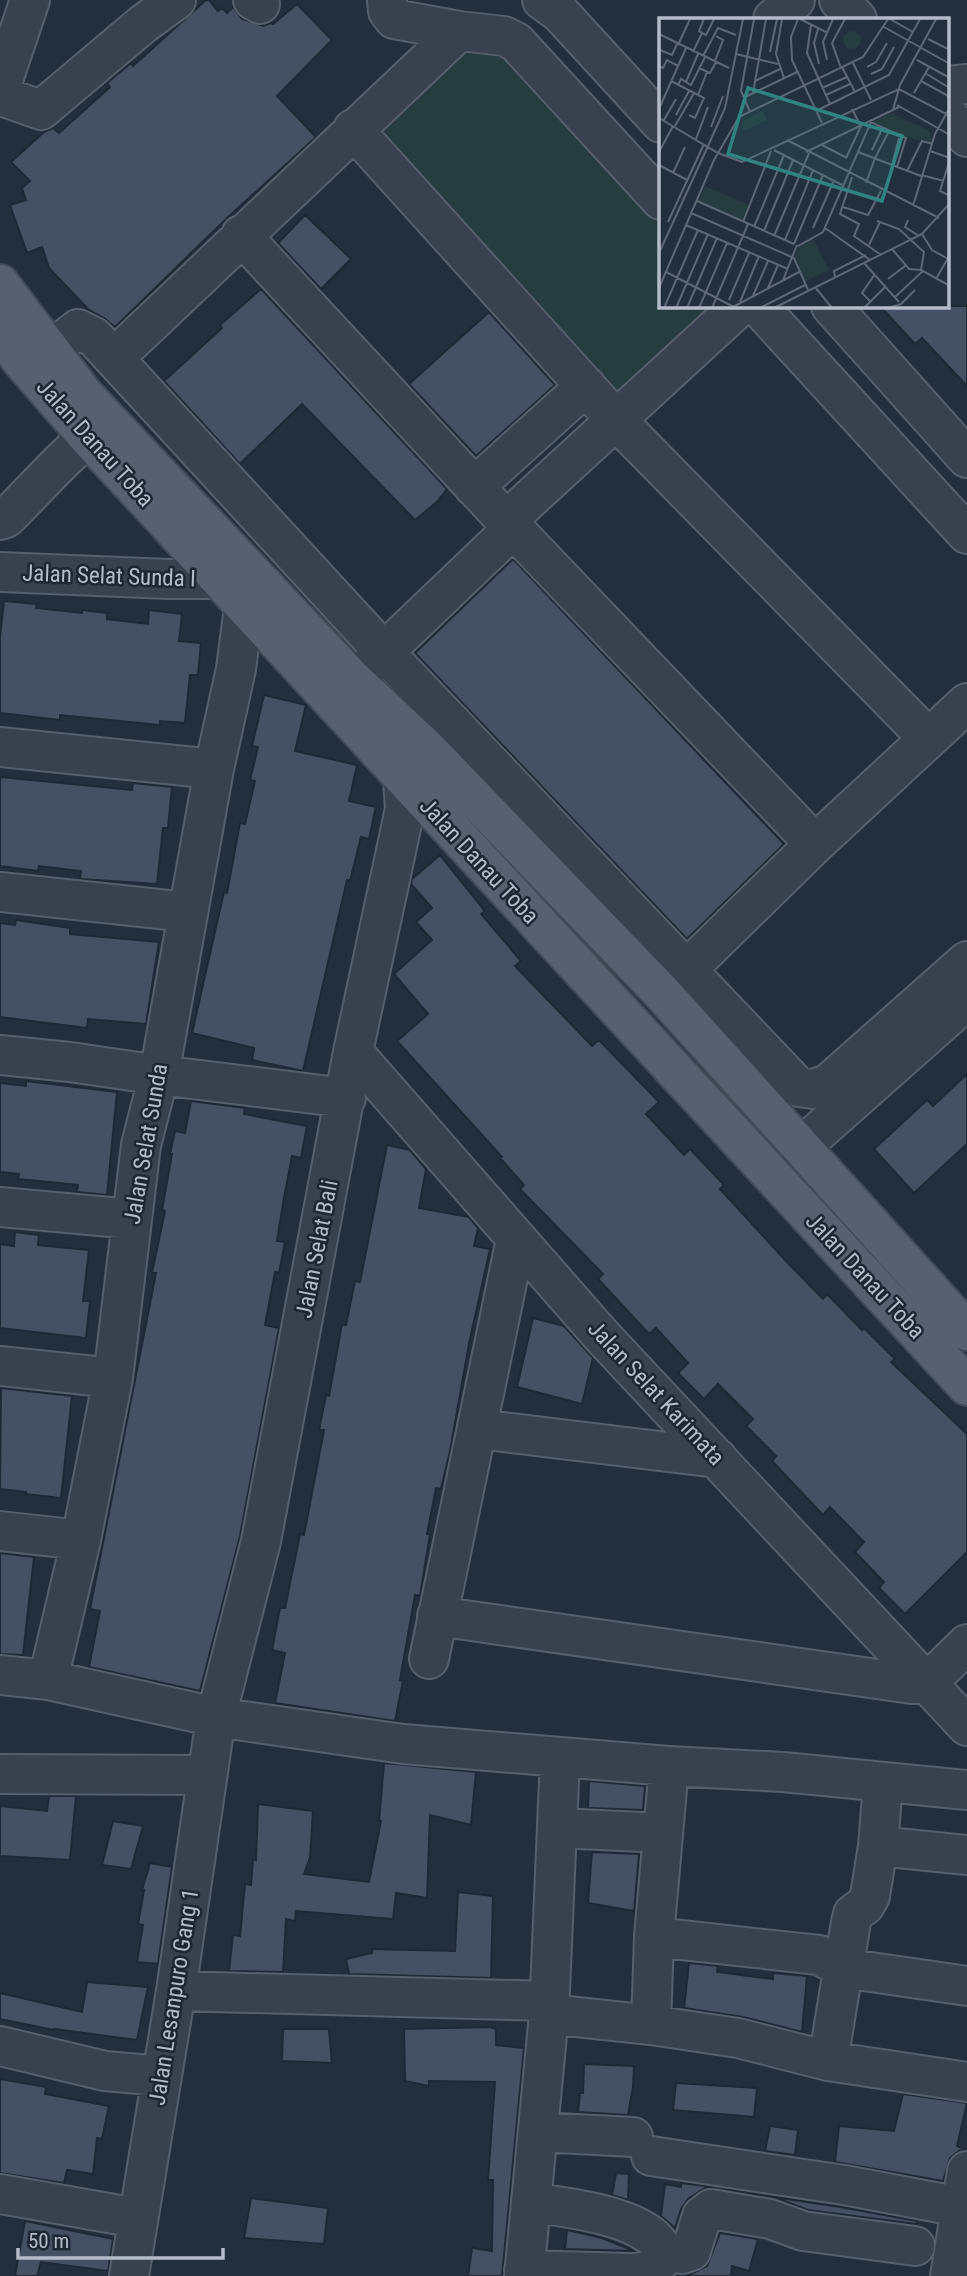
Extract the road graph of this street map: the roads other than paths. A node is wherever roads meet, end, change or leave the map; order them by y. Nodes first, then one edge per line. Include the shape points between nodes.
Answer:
1 (30, 0) edge
2 (176, 0) edge
3 (387, 0) edge
4 (542, 0) edge
5 (795, 0) edge
6 (838, 0) edge
7 (775, 18) edge
8 (856, 18) edge
9 (459, 31) junction
10 (8, 38) edge
11 (950, 118) edge
12 (659, 120) edge
13 (353, 129) junction
14 (967, 137) edge
15 (659, 198) edge
16 (241, 235) junction
17 (0, 284) edge
18 (738, 308) edge
19 (760, 308) edge
20 (833, 308) edge
21 (0, 328) edge
22 (51, 350) junction
23 (114, 358) junction
24 (586, 386) junction
25 (617, 421) junction
26 (88, 438) junction
27 (967, 458) edge
28 (474, 487) junction
29 (0, 520) edge
30 (510, 525) junction
31 (967, 534) edge
32 (284, 544) junction
33 (0, 572) edge
34 (238, 586) junction
35 (384, 652) junction
36 (353, 680) junction
37 (967, 703) edge
38 (928, 738) junction
39 (0, 747) edge
40 (428, 750) junction
41 (214, 769) junction
42 (403, 779) junction
43 (815, 844) junction
44 (0, 892) edge
45 (187, 912) junction
46 (967, 961) edge
47 (675, 982) junction
48 (962, 1017) edge
49 (894, 1044) junction
50 (354, 1052) junction
51 (0, 1055) edge
52 (159, 1075) junction
53 (346, 1098) junction
54 (800, 1148) junction
55 (0, 1207) edge
56 (132, 1219) junction
57 (516, 1239) junction
58 (967, 1331) edge
59 (0, 1366) edge
60 (113, 1378) junction
61 (967, 1386) edge
62 (478, 1429) junction
63 (717, 1458) junction
64 (0, 1531) edge
65 (81, 1540) junction
66 (437, 1616) junction
67 (967, 1644) edge
68 (429, 1659) dead end
69 (0, 1675) edge
70 (48, 1680) junction
71 (926, 1684) junction
72 (216, 1717) junction
73 (967, 1726) edge
74 (561, 1757) junction
75 (669, 1766) junction
76 (0, 1774) edge
77 (207, 1775) junction
78 (883, 1782) junction
79 (967, 1790) edge
80 (558, 1828) junction
81 (663, 1833) junction
82 (878, 1846) junction
83 (967, 1855) edge
84 (654, 1937) junction
85 (843, 1968) junction
86 (967, 1986) edge
87 (176, 1991) junction
88 (549, 2008) junction
89 (651, 2025) junction
90 (0, 2046) edge
91 (828, 2061) junction
92 (162, 2076) junction
93 (967, 2082) edge
94 (538, 2132) junction
95 (964, 2189) edge
96 (0, 2194) edge
97 (531, 2202) junction
98 (137, 2218) junction
99 (915, 2246) dead end
100 (665, 2252) junction
101 (524, 2273) edge
102 (129, 2276) edge
103 (950, 2276) edge

1 - 10 street
2 - 10 street via 41,110 4,97 1,86
3 - 9 street via 394,19
4 - 12 street via 560,13
5 - 7 street
6 - 8 street
9 - 13 street
9 - 15 street via 504,36 516,42
11 - 14 street
13 - 16 street
13 - 24 street
16 - 23 street
16 - 28 street
17 - 22 main road, Jalan Danau Toba
18 - 25 street
19 - 31 street
20 - 27 street
21 - 26 main road, Jalan Danau Toba via 20,359
22 - 23 street via 78,329 94,337
22 - 34 main road, Jalan Danau Toba
23 - 32 street
24 - 25 street
24 - 28 street
25 - 30 street via 519,509
25 - 38 street
26 - 29 street
26 - 34 main road, Jalan Danau Toba
28 - 30 street
30 - 35 street via 499,542
30 - 43 street
32 - 34 street
32 - 35 street
33 - 34 street, Jalan Selat Sunda I
34 - 36 main road, Jalan Danau Toba
34 - 41 street, Jalan Selat Sunda via 236,669
34 - 42 main road, Jalan Danau Toba
35 - 36 street
35 - 47 street
36 - 40 main road, Jalan Danau Toba
37 - 38 street
38 - 43 street
39 - 41 street
40 - 42 street
40 - 47 main road, Jalan Danau Toba
41 - 45 street, Jalan Selat Sunda
42 - 50 street, Jalan Selat Bali via 405,809
42 - 61 main road, Jalan Danau Toba
43 - 47 street
44 - 45 street
45 - 52 street, Jalan Selat Sunda
46 - 49 street
47 - 49 street via 798,1087 828,1084
47 - 54 main road, Jalan Danau Toba
48 - 49 street
49 - 54 street
50 - 53 street, Jalan Selat Bali
50 - 57 street, Jalan Selat Karimata
51 - 52 street
52 - 53 street
52 - 56 street, Jalan Selat Sunda via 141,1144
53 - 72 street, Jalan Selat Bali via 261,1541
54 - 58 main road, Jalan Danau Toba
55 - 56 street
56 - 60 street, Jalan Selat Sunda
57 - 62 street
57 - 63 street, Jalan Selat Karimata
59 - 60 street
60 - 65 street, Jalan Selat Sunda
62 - 63 street
62 - 66 street
63 - 71 street, Jalan Selat Karimata
64 - 65 street
65 - 70 street, Jalan Selat Sunda
66 - 68 street
66 - 71 street
67 - 71 street
69 - 70 street
70 - 72 street
71 - 73 street, Jalan Selat Karimata
72 - 74 street via 403,1744
72 - 77 street, Jalan Lesanpuro Gang 1
74 - 75 street
74 - 80 street
75 - 78 street
75 - 81 street
76 - 77 street
77 - 87 street, Jalan Lesanpuro Gang 1
78 - 79 street
78 - 82 street
80 - 81 street
80 - 88 street
81 - 84 street
82 - 83 street
82 - 85 street via 870,1896 853,1914
84 - 85 street via 819,1955
84 - 89 street
85 - 86 street
85 - 91 street
87 - 88 street
87 - 92 street, Jalan Lesanpuro Gang 1
88 - 89 street
88 - 94 street
89 - 91 street via 738,2038
90 - 92 street via 106,2071
91 - 93 street
92 - 98 street, Jalan Lesanpuro Gang 1
94 - 95 street via 844,2185
94 - 97 street
95 - 103 street
96 - 98 street
97 - 100 street via 625,2223 652,2237
97 - 101 street
98 - 102 street, Jalan Lesanpuro Gang 1
99 - 100 street via 803,2231 770,2218 711,2209 702,2216 691,2251
100 - 101 street via 652,2270 642,2273

